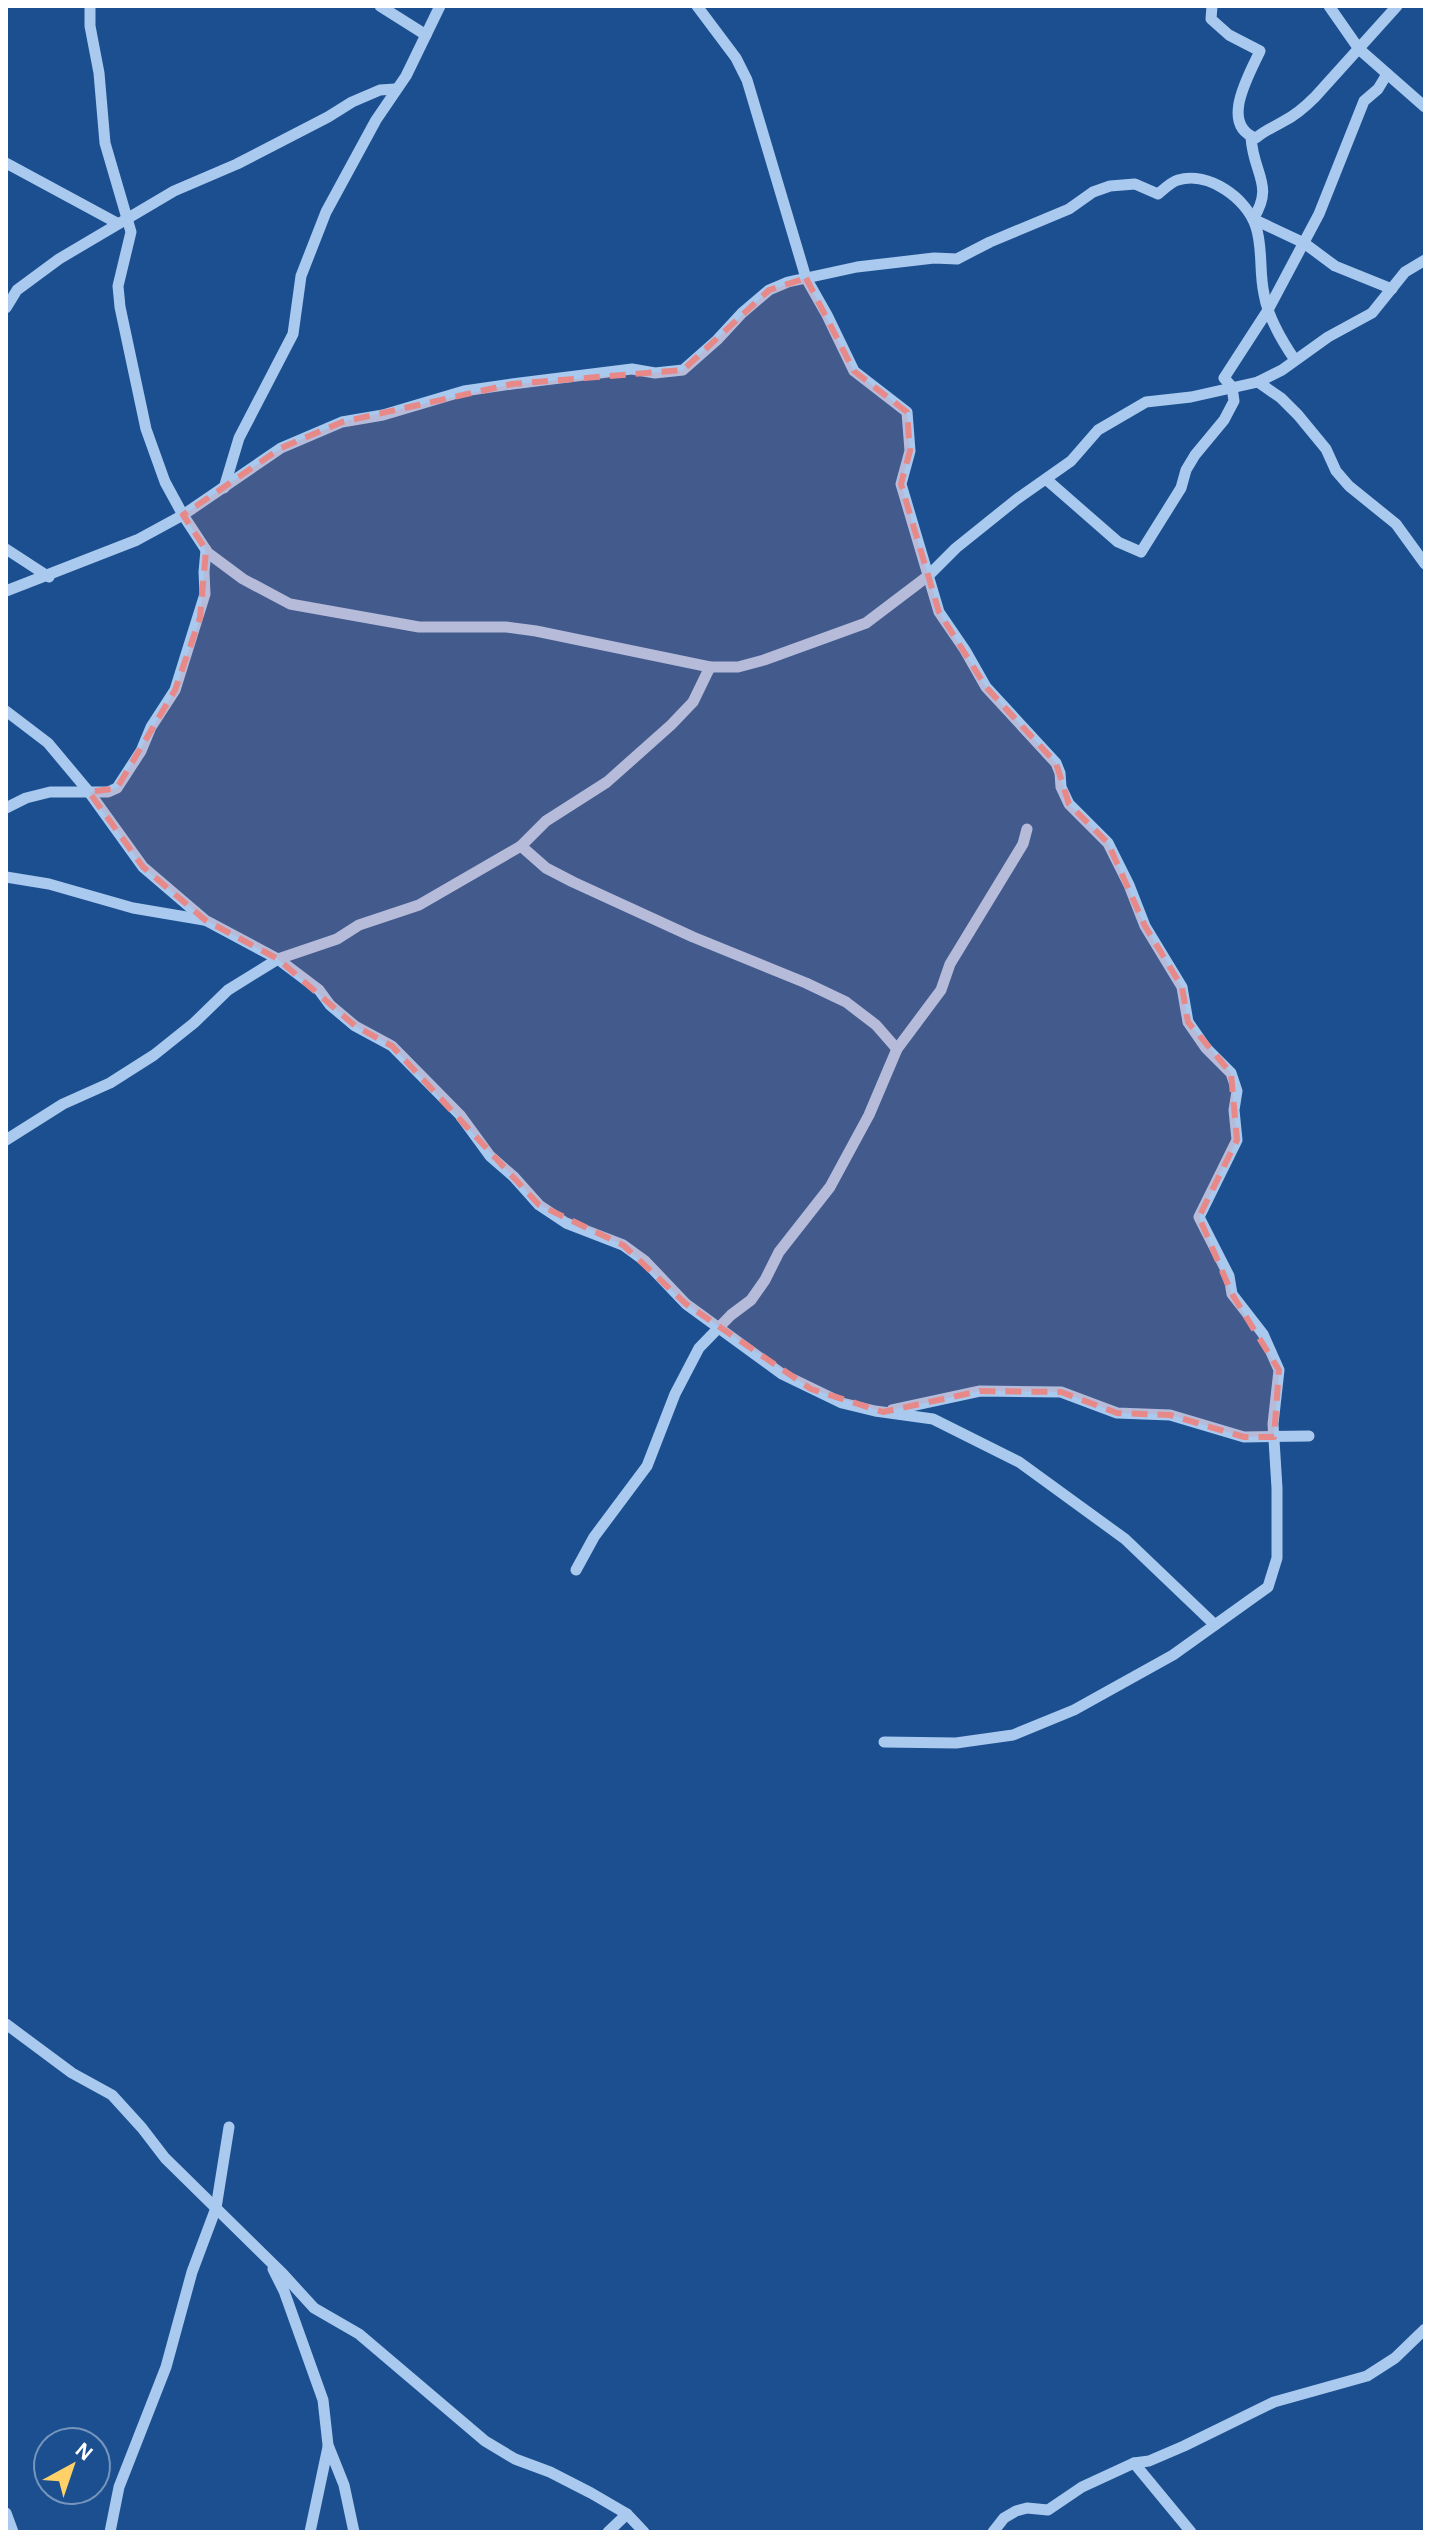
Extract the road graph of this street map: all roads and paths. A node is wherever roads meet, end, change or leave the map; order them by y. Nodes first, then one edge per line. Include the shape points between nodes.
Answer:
1 (90, 6) edge
2 (380, 6) edge
3 (440, 6) edge
4 (697, 6) edge
5 (1212, 6) edge
6 (1329, 6) edge
7 (1397, 6) edge
8 (426, 35) junction
9 (1359, 49) junction
10 (1387, 74) junction
11 (395, 89) junction
12 (1425, 107) edge
13 (1251, 137) junction
14 (6, 163) edge
15 (129, 217) junction
16 (1253, 219) junction
17 (117, 223) junction
18 (1304, 243) junction
19 (1425, 260) edge
20 (806, 278) junction
21 (1392, 289) junction
22 (6, 308) edge
23 (1268, 310) junction
24 (1295, 360) junction
25 (1258, 382) junction
26 (1232, 387) junction
27 (1047, 480) junction
28 (224, 488) junction
29 (183, 515) junction
30 (6, 549) edge
31 (206, 550) junction
32 (1425, 564) edge
33 (928, 576) junction
34 (49, 577) junction
35 (6, 591) edge
36 (710, 667) junction
37 (6, 711) edge
38 (89, 792) junction
39 (6, 808) edge
40 (1027, 829) dead end
41 (521, 846) junction
42 (6, 877) edge
43 (205, 920) junction
44 (278, 959) junction
45 (897, 1049) junction
46 (8, 1136) edge
47 (720, 1327) junction
48 (883, 1412) junction
49 (1309, 1436) dead end
50 (1274, 1437) junction
51 (576, 1570) dead end
52 (1215, 1625) junction
53 (884, 1742) dead end
54 (6, 2024) edge
55 (229, 2127) dead end
56 (216, 2208) junction
57 (267, 2258) junction
58 (1425, 2329) edge
59 (328, 2445) junction
60 (1134, 2463) junction
61 (627, 2514) junction
62 (110, 2532) edge
63 (310, 2532) edge
64 (354, 2532) edge
65 (608, 2532) edge
66 (644, 2532) edge
67 (993, 2532) edge
68 (1191, 2532) edge

1 - 15 street via 105,143
2 - 8 street
3 - 8 street
4 - 20 street via 747,80
5 - 13 street via 1211,19 1260,51 1241,94 1238,122
6 - 9 street
7 - 9 street
8 - 11 street
9 - 10 street
9 - 13 street via 1303,109
10 - 12 street
10 - 18 street via 1364,101
11 - 15 street via 352,102
11 - 28 street via 326,212 301,276 293,334 239,438
13 - 16 street via 1265,193
14 - 17 street
15 - 17 street
15 - 29 street via 131,232 118,286 120,307 146,429
16 - 18 street
16 - 20 street via 1209,181 1176,180 1158,194 1135,184 1110,186 957,259 857,267
16 - 23 street
17 - 22 street via 17,290
18 - 21 street via 1335,266
18 - 23 street
19 - 21 street via 1405,272
20 - 28 street via 769,290 683,370 632,369 464,391 342,422 281,448
20 - 33 street via 854,371 907,412 910,451 901,484
21 - 24 street via 1372,313
23 - 24 street
23 - 26 street via 1224,378
24 - 25 street
25 - 26 street
25 - 32 street via 1298,415 1326,449 1336,471 1396,524
26 - 27 street via 1146,402 1098,430
26 - 27 street via 1234,401 1224,420 1195,455 1141,552 1118,542
27 - 33 street via 985,524
28 - 29 street
29 - 31 street
29 - 34 street
30 - 34 street
31 - 36 street via 243,579 290,604 419,627 536,631
31 - 38 street via 205,594 175,690 117,788
33 - 36 street via 866,623 764,660
33 - 50 street via 939,612 986,687 1056,763 1069,804 1108,843 1145,926 1182,987 1188,1022 1231,1073 1237,1091 1237,1140 1199,1217 1229,1276 1232,1294 1263,1334 1279,1370
34 - 35 street
36 - 41 street via 693,702 671,725 607,782 546,821
37 - 38 street via 48,743
38 - 39 street via 50,792
38 - 43 street via 143,867
40 - 45 street via 1019,852 950,964 941,990
41 - 44 street via 419,905
41 - 45 street via 546,868 593,892 846,1002
42 - 43 street
43 - 44 street
44 - 46 street via 228,990 154,1055
44 - 47 street via 355,1026 392,1046 539,1205 566,1223 623,1245 686,1304
45 - 47 street via 830,1187 779,1252 751,1300
47 - 48 street via 801,1384 842,1403
47 - 51 street via 691,1361 647,1466
48 - 50 street via 980,1391 1061,1392 1117,1413 1170,1415 1244,1437
48 - 52 street via 933,1419 1019,1462 1125,1539
49 - 50 street
50 - 52 street via 1277,1558 1268,1587
52 - 53 street via 1173,1655 1074,1710 1013,1735 956,1743
54 - 56 street via 112,2095
55 - 56 street
56 - 57 street
56 - 62 street via 166,2367 119,2487
57 - 59 street via 323,2400
57 - 61 street via 314,2308 359,2334 485,2441
58 - 60 street via 1387,2365 1367,2376 1274,2402 1168,2453
59 - 63 street
59 - 64 street
60 - 67 street via 1048,2510 1016,2511
60 - 68 street
61 - 65 street
61 - 66 street

